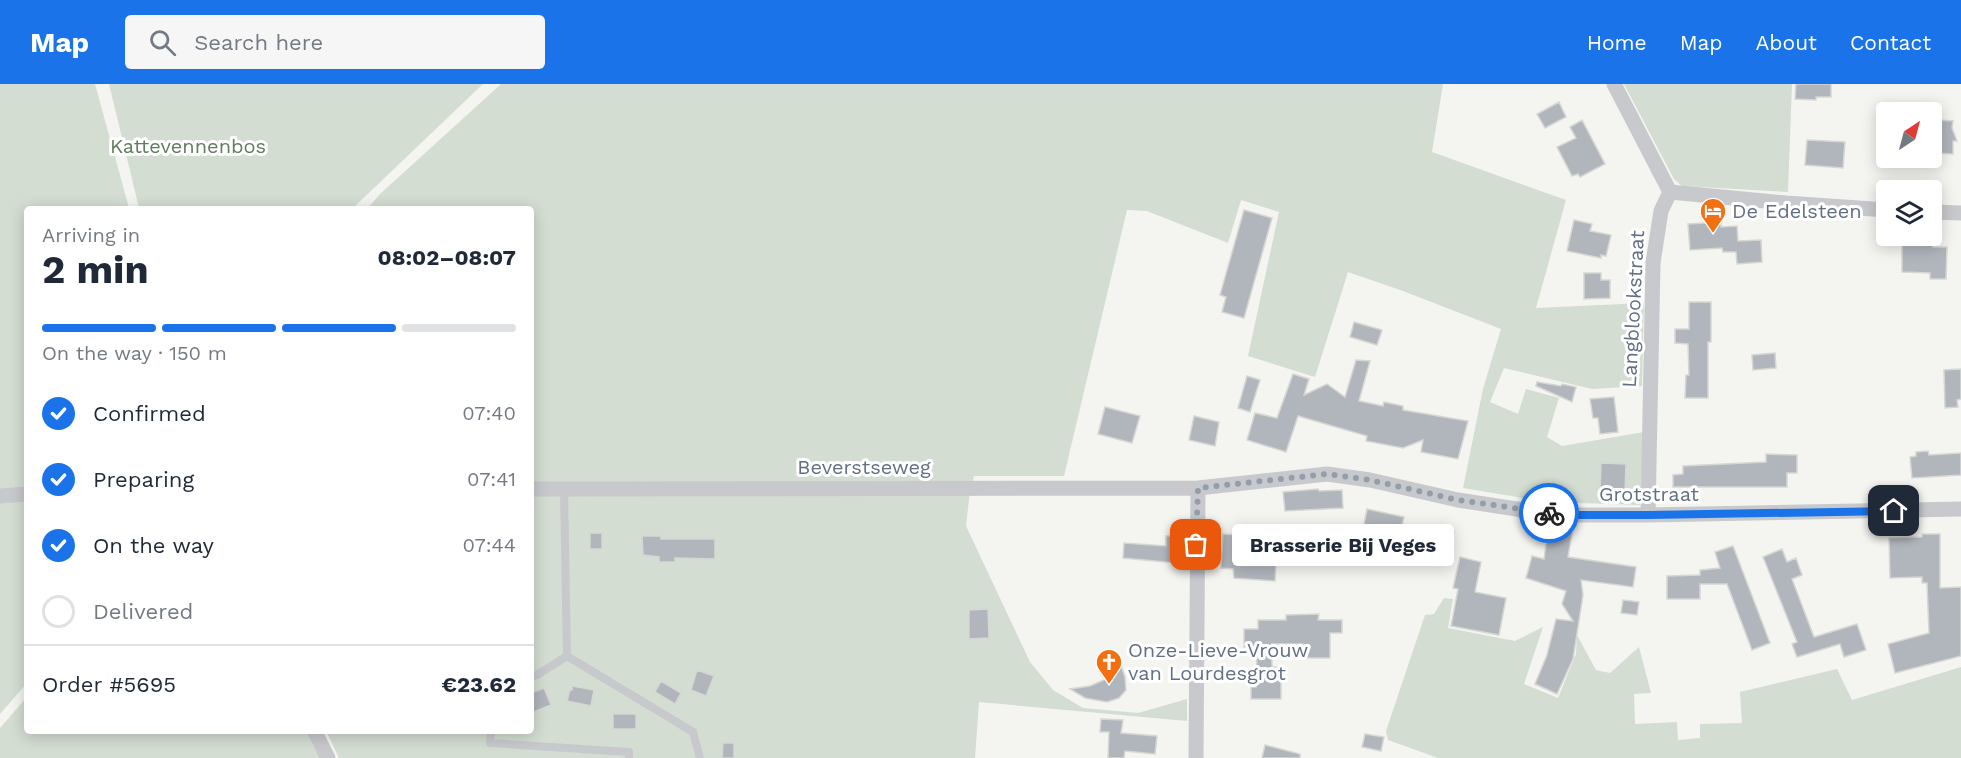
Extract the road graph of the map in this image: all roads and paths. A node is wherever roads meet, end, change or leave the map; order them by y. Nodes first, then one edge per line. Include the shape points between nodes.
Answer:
1 (1614, 84) edge
2 (1670, 192) junction
3 (1876, 209) edge
4 (1942, 212) edge
5 (1961, 213) edge
6 (1198, 488) junction
7 (534, 489) edge
8 (564, 489) junction
9 (24, 494) edge
10 (0, 496) edge
11 (1961, 509) edge
12 (1648, 515) junction
13 (567, 656) junction
14 (534, 676) edge
15 (317, 734) edge
16 (491, 734) edge
17 (328, 758) edge
18 (629, 758) edge
19 (700, 758) edge
20 (1196, 758) edge

1 - 2 street
2 - 3 street
2 - 12 street, Langblookstraat via 1661,211 1653,263
4 - 5 street
6 - 8 street, Beverstseweg
6 - 12 street, Grotstraat via 1327,474 1523,510
6 - 20 street
7 - 8 street, Beverstseweg
8 - 13 lane
9 - 10 street
11 - 12 street, Grotstraat
13 - 14 lane
13 - 19 lane via 693,732
15 - 17 street
16 - 18 lane via 490,743 629,752

